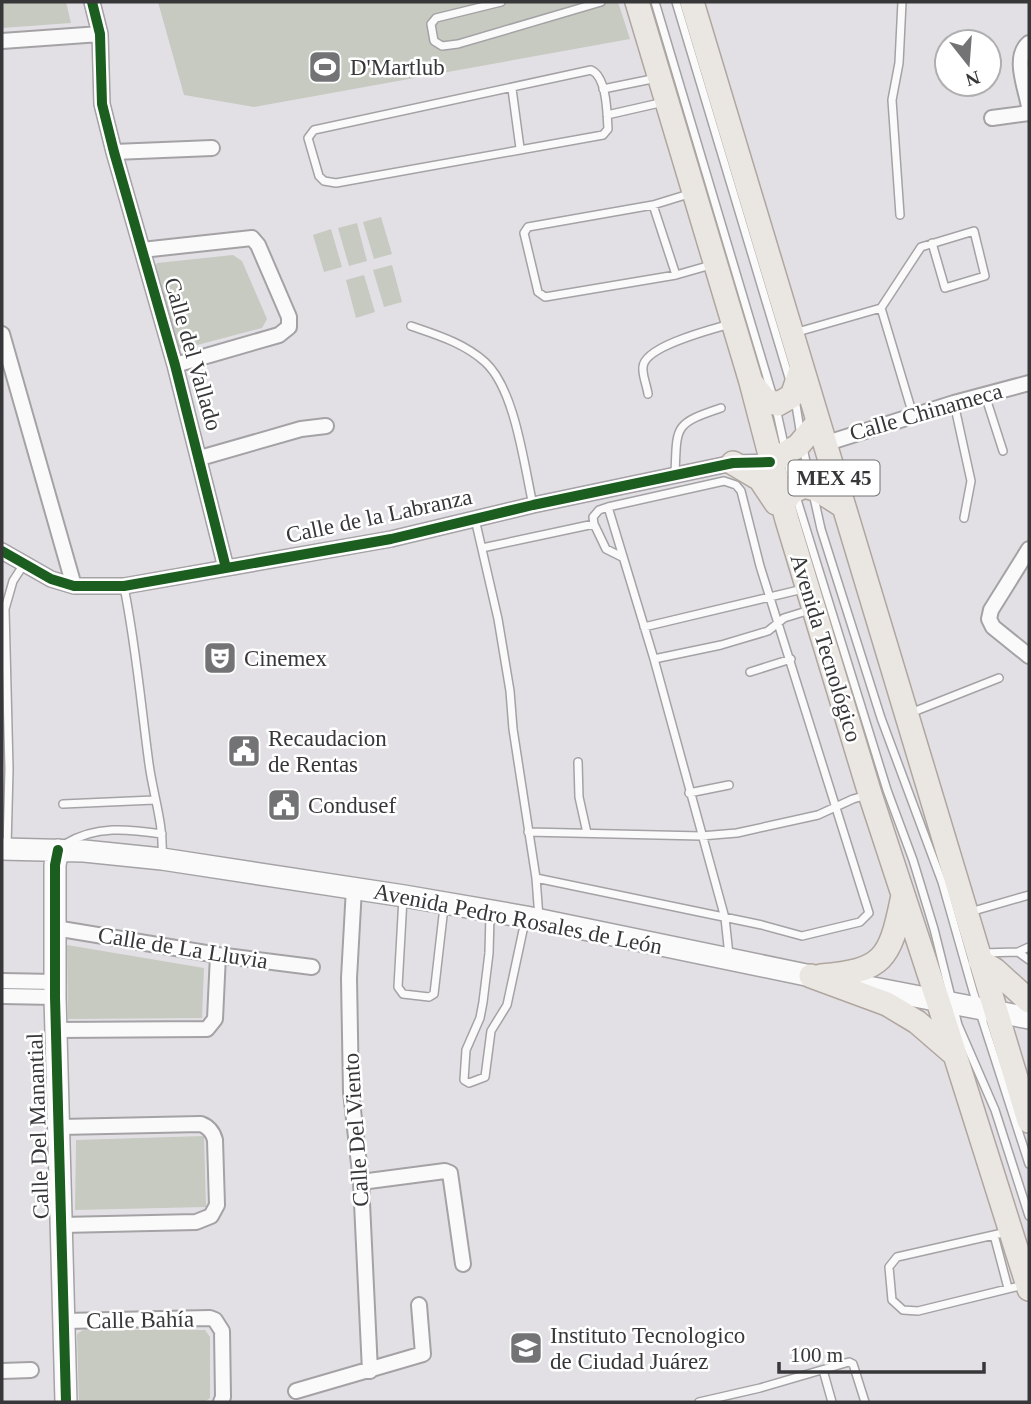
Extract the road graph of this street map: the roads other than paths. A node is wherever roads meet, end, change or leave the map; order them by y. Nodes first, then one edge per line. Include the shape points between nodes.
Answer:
1 (92, 2) edge
2 (501, 2) edge
3 (596, 2) edge
4 (637, 2) edge
5 (654, 2) edge
6 (676, 2) edge
7 (692, 2) edge
8 (902, 2) edge
9 (100, 34) junction
10 (2, 41) edge
11 (1026, 46) edge
12 (660, 77) junction
13 (512, 89) junction
14 (603, 89) junction
15 (667, 101) junction
16 (1029, 107) edge
17 (1029, 113) edge
18 (607, 115) junction
19 (992, 118) dead end
20 (212, 148) dead end
21 (520, 148) junction
22 (114, 152) junction
23 (694, 192) junction
24 (653, 205) junction
25 (900, 215) dead end
26 (932, 243) junction
27 (142, 250) junction
28 (715, 263) junction
29 (676, 275) junction
30 (881, 308) junction
31 (734, 323) junction
32 (411, 326) dead end
33 (2, 334) edge
34 (790, 334) junction
35 (175, 365) junction
36 (801, 370) junction
37 (751, 382) junction
38 (1029, 383) edge
39 (648, 394) dead end
40 (985, 394) junction
41 (784, 398) junction
42 (954, 402) junction
43 (721, 408) dead end
44 (913, 415) junction
45 (326, 426) dead end
46 (1003, 451) dead end
47 (795, 452) junction
48 (200, 458) junction
49 (733, 463) junction
50 (675, 476) junction
51 (794, 501) junction
52 (533, 505) junction
53 (843, 506) junction
54 (608, 507) junction
55 (964, 518) dead end
56 (475, 519) junction
57 (594, 524) junction
58 (482, 548) junction
59 (1029, 549) edge
60 (2, 551) edge
61 (622, 557) junction
62 (24, 563) junction
63 (226, 568) junction
64 (74, 586) junction
65 (124, 586) junction
66 (772, 598) junction
67 (811, 598) junction
68 (779, 624) junction
69 (644, 627) junction
70 (1029, 656) edge
71 (654, 659) junction
72 (791, 659) junction
73 (750, 672) dead end
74 (999, 678) dead end
75 (906, 715) junction
76 (578, 762) dead end
77 (729, 785) dead end
78 (689, 793) junction
79 (870, 794) junction
80 (155, 800) junction
81 (63, 804) dead end
82 (835, 807) junction
83 (528, 832) junction
84 (587, 833) junction
85 (162, 834) junction
86 (701, 836) junction
87 (5, 849) edge
88 (58, 850) junction
89 (162, 859) junction
90 (536, 878) junction
91 (354, 888) junction
92 (1029, 895) edge
93 (404, 896) junction
94 (903, 897) junction
95 (444, 903) junction
96 (490, 911) junction
97 (966, 914) junction
98 (532, 918) junction
99 (725, 918) junction
100 (55, 928) junction
101 (1029, 947) edge
102 (1018, 952) junction
103 (218, 956) junction
104 (979, 957) junction
105 (729, 960) junction
106 (1029, 960) edge
107 (312, 967) dead end
108 (811, 976) junction
109 (2, 981) edge
110 (55, 989) junction
111 (2, 996) edge
112 (1029, 1001) edge
113 (945, 1002) junction
114 (987, 1010) junction
115 (480, 1018) junction
116 (1029, 1018) edge
117 (495, 1023) junction
118 (56, 1030) junction
119 (954, 1054) junction
120 (1026, 1090) edge
121 (1029, 1121) edge
122 (60, 1127) junction
123 (1029, 1164) edge
124 (361, 1182) junction
125 (1000, 1196) junction
126 (1029, 1216) edge
127 (62, 1225) junction
128 (1002, 1233) junction
129 (1029, 1250) edge
130 (463, 1264) dead end
131 (1022, 1287) edge
132 (419, 1305) dead end
133 (64, 1321) junction
134 (31, 1370) dead end
135 (823, 1370) junction
136 (2, 1371) edge
137 (370, 1371) junction
138 (296, 1391) dead end
139 (66, 1402) edge
140 (221, 1402) edge
141 (699, 1402) edge
142 (832, 1402) edge
143 (865, 1402) edge

1 - 9 street, Calle del Vallado
2 - 3 lane via 436,18 431,24 434,41 442,46 458,44
4 - 12 main road, Avenida Tecnológico / MEX 45
5 - 41 lane
6 - 41 lane
7 - 34 main road
8 - 25 lane via 892,100
9 - 10 street
9 - 22 street, Calle del Vallado via 102,104
11 - 16 street via 1020,58
12 - 14 lane
12 - 15 main road, Avenida Tecnológico / MEX 45
13 - 14 lane via 592,70
13 - 21 lane
13 - 21 lane via 314,131 308,138 319,176 329,183
14 - 18 lane
15 - 18 lane
15 - 23 main road, Avenida Tecnológico / MEX 45
17 - 19 street
18 - 21 lane via 608,129 603,135
20 - 22 street
22 - 27 street, Calle del Vallado
23 - 24 lane
23 - 28 main road, Avenida Tecnológico / MEX 45
24 - 29 lane
24 - 29 lane via 526,228 538,292 545,297
26 - 26 lane via 974,231 985,276 945,288
26 - 30 lane via 921,247
27 - 35 street, Calle del Vallado
27 - 35 street via 252,238 289,317 289,327 279,335
28 - 29 lane
28 - 31 main road, Avenida Tecnológico / MEX 45
30 - 34 lane
30 - 44 lane
31 - 37 main road, Avenida Tecnológico / MEX 45
31 - 39 lane via 671,342 645,360
32 - 52 lane via 455,342 495,373 506,391
33 - 64 street
34 - 36 main road
35 - 48 street, Calle del Vallado
36 - 41 main road
36 - 47 main road via 818,422
37 - 41 main road via 765,400
37 - 47 main road, Avenida Tecnológico / MEX 45
38 - 40 street, Calle Chinameca
40 - 42 street, Calle Chinameca
40 - 46 lane
41 - 47 lane
41 - 47 lane
42 - 44 street, Calle Chinameca
42 - 55 lane via 971,481
43 - 50 lane via 690,418 680,428
44 - 47 street, Calle Chinameca
45 - 48 street
47 - 49 street, Calle de la Labranza
47 - 51 main road, Avenida Tecnológico / MEX 45
47 - 51 lane
47 - 53 main road, Avenida Tecnológico / MEX 45
48 - 63 street, Calle del Vallado
49 - 50 street, Calle de la Labranza
49 - 51 main road
50 - 52 street, Calle de la Labranza
51 - 53 main road
51 - 67 main road, Avenida Tecnológico / MEX 45
51 - 113 lane via 917,872 934,929
51 - 114 lane via 821,529 881,718
52 - 56 street, Calle de la Labranza
53 - 75 main road, Avenida Tecnológico / MEX 45
54 - 57 lane via 596,513
54 - 61 lane
54 - 66 lane via 724,481 733,483 741,491
56 - 58 lane
56 - 63 street, Calle de la Labranza
57 - 58 lane
57 - 61 lane via 606,548
58 - 83 lane via 510,691
59 - 70 street via 989,619
60 - 62 street, Calle de la Labranza
61 - 69 lane
62 - 64 street, Calle de la Labranza
62 - 87 lane via 5,609 9,769
63 - 65 street, Calle de la Labranza
64 - 65 street, Calle de la Labranza
65 - 80 lane
66 - 67 lane
66 - 68 lane
66 - 69 lane
67 - 68 lane
67 - 79 main road, Avenida Tecnológico / MEX 45
68 - 71 lane via 721,645
68 - 72 lane
69 - 71 lane
71 - 78 lane
72 - 73 lane
72 - 82 lane
74 - 75 lane
75 - 97 main road, Avenida Tecnológico / MEX 45
76 - 84 lane
77 - 78 lane
78 - 86 lane
79 - 82 lane
79 - 94 main road, Avenida Tecnológico / MEX 45
80 - 81 lane
80 - 85 lane
82 - 86 lane via 818,816
82 - 99 lane via 869,907 865,918 808,937
83 - 84 lane
83 - 90 lane
84 - 86 lane
85 - 88 lane via 103,830 82,835
85 - 89 lane
86 - 99 lane
87 - 88 main road, Avenida Pedro Rosales de León
88 - 89 main road, Avenida Pedro Rosales de León
88 - 100 main road, Calle Del Manantial
89 - 91 main road, Avenida Pedro Rosales de León
90 - 98 lane
90 - 99 lane
91 - 93 main road, Avenida Pedro Rosales de León
91 - 124 street, Calle Del Viento via 349,978 351,1092
92 - 97 lane
93 - 95 main road, Avenida Pedro Rosales de León
93 - 95 lane via 398,987 403,995 429,997 435,992
94 - 108 main road via 896,930 880,959 851,974
94 - 113 main road, Avenida Tecnológico / MEX 45
95 - 96 main road, Avenida Pedro Rosales de León
96 - 98 main road, Avenida Pedro Rosales de León
96 - 115 lane
97 - 104 main road, Avenida Tecnológico / MEX 45
98 - 105 main road, Avenida Pedro Rosales de León
98 - 117 lane via 507,1005
99 - 105 lane
100 - 103 street, Calle de La Lluvia
100 - 110 main road, Calle Del Manantial
101 - 102 lane
102 - 104 lane via 997,951
102 - 106 lane
103 - 107 street, Calle de La Lluvia
103 - 118 street via 215,1019 207,1028
104 - 112 main road
104 - 114 main road, Avenida Tecnológico / MEX 45
105 - 108 main road, Avenida Pedro Rosales de León
108 - 113 main road, Avenida Pedro Rosales de León
108 - 119 main road via 887,1004 917,1022
109 - 110 street
110 - 111 street
110 - 118 main road, Calle Del Manantial
113 - 114 main road, Avenida Pedro Rosales de León
113 - 119 main road, Avenida Tecnológico / MEX 45
113 - 126 lane via 995,1110
114 - 116 main road, Avenida Pedro Rosales de León
114 - 120 main road, Avenida Tecnológico / MEX 45
114 - 123 lane
115 - 117 lane
115 - 117 lane via 466,1050 467,1083 485,1077
118 - 122 main road, Calle Del Manantial
119 - 125 main road, Avenida Tecnológico / MEX 45
120 - 121 main road, Avenida Tecnológico / MEX 45
122 - 127 main road, Calle Del Manantial
122 - 127 street via 206,1126 215,1140 217,1205 211,1216 196,1222
124 - 130 street via 445,1171 452,1177
124 - 137 street, Calle Del Viento
125 - 128 main road, Avenida Tecnológico / MEX 45
125 - 129 main road via 1025,1234
127 - 133 main road, Calle Del Manantial
128 - 131 main road, Avenida Tecnológico / MEX 45
128 - 131 lane via 893,1259 889,1267 892,1300 903,1310 918,1311
132 - 137 street via 423,1354
133 - 139 main road, Calle Del Manantial
133 - 140 street, Calle Bahía via 215,1320 222,1331
134 - 136 street
135 - 141 lane
135 - 142 lane
135 - 143 lane via 853,1364
137 - 138 street

